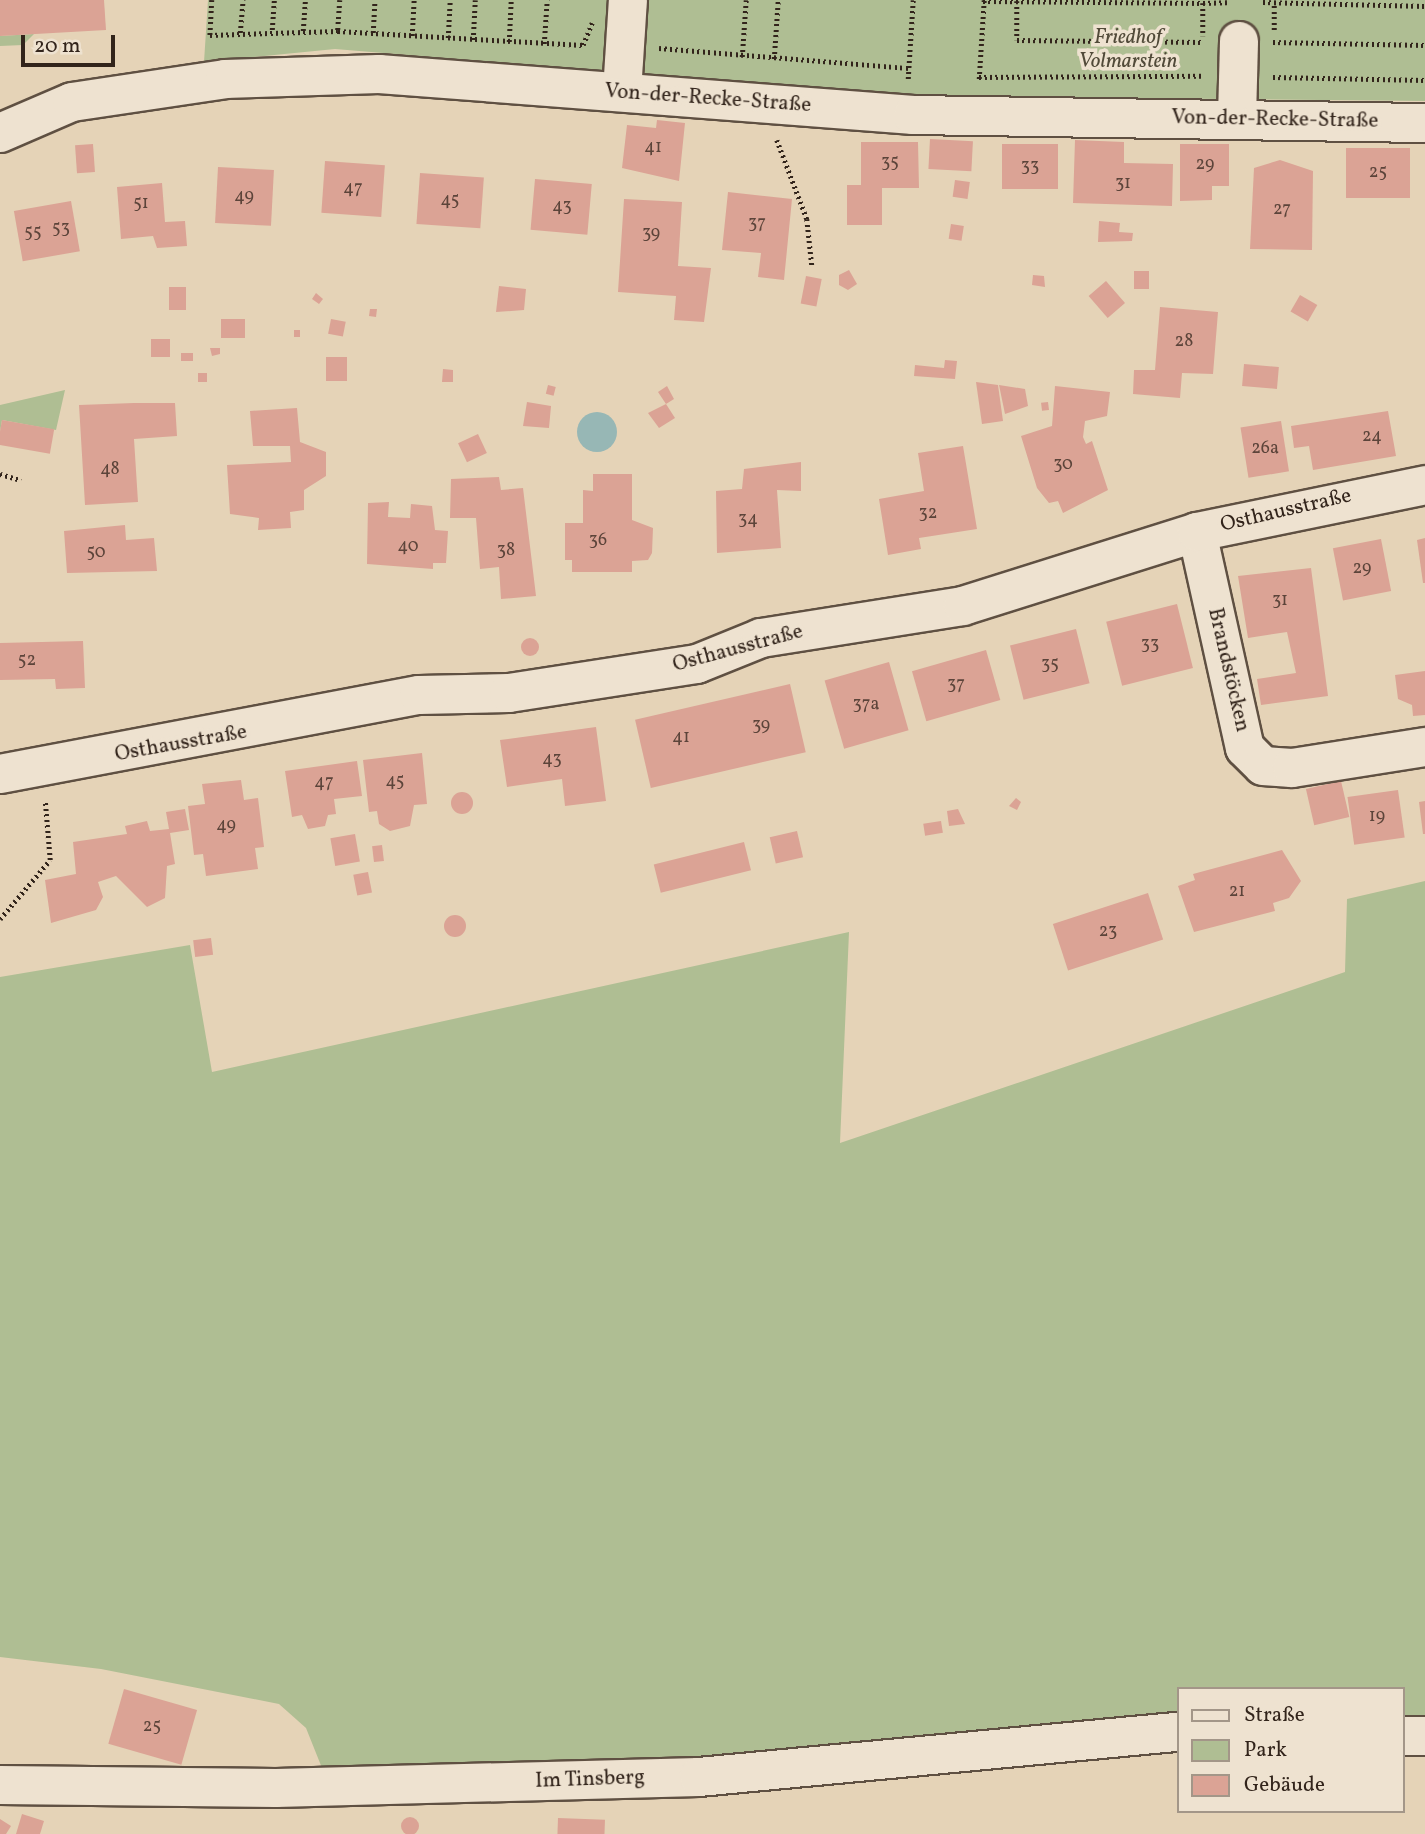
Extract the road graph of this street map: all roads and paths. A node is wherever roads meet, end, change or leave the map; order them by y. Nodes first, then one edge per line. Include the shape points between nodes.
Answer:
1 (212, 0) edge
2 (243, 0) edge
3 (274, 0) edge
4 (305, 0) edge
5 (375, 0) edge
6 (414, 0) edge
7 (450, 0) edge
8 (475, 0) edge
9 (511, 0) edge
10 (547, 0) edge
11 (628, 0) edge
12 (746, 0) edge
13 (778, 0) edge
14 (913, 0) edge
15 (984, 1) edge
16 (1017, 1) edge
17 (1227, 2) dead end
18 (1263, 2) dead end
19 (1203, 3) junction
20 (1274, 3) junction
21 (1425, 6) edge
22 (272, 30) junction
23 (303, 31) junction
24 (338, 31) dead end
25 (240, 33) junction
26 (373, 33) dead end
27 (412, 36) dead end
28 (448, 38) dead end
29 (473, 40) dead end
30 (509, 42) dead end
31 (544, 44) dead end
32 (1247, 44) junction
33 (1425, 45) edge
34 (1203, 54) dead end
35 (742, 57) dead end
36 (774, 59) dead end
37 (1273, 65) dead end
38 (1203, 66) dead end
39 (979, 77) junction
40 (1425, 80) edge
41 (978, 85) dead end
42 (907, 89) dead end
43 (622, 92) junction
44 (777, 104) junction
45 (1237, 118) junction
46 (1425, 123) edge
47 (0, 134) edge
48 (812, 266) dead end
49 (0, 474) edge
50 (21, 480) dead end
51 (1425, 485) edge
52 (1197, 532) junction
53 (1425, 747) edge
54 (39, 769) junction
55 (0, 774) edge
56 (0, 919) edge
57 (1176, 1732) edge
58 (1404, 1736) edge
59 (1425, 1736) edge
60 (0, 1785) edge

1 - 25 path via 210,35
2 - 25 path
3 - 22 path
4 - 23 path
5 - 26 path
6 - 27 path
7 - 28 path
8 - 29 path
9 - 30 path
10 - 31 path
11 - 43 street
12 - 35 path
13 - 36 path
14 - 42 path
15 - 16 path
15 - 39 path
16 - 19 path
16 - 32 path via 1017,40
17 - 19 path
18 - 20 path
19 - 32 path
20 - 21 path
20 - 32 path
22 - 23 path
22 - 25 path
23 - 24 path
32 - 33 path
32 - 34 path
32 - 45 street
37 - 40 path via 1273,76
38 - 39 path via 1202,79
39 - 41 path
43 - 44 street, Von-der-Recke-Straße
43 - 47 street, Von-der-Recke-Straße via 379,74 225,79 72,102
44 - 45 street, Von-der-Recke-Straße via 913,115
44 - 48 path via 774,128 807,219
45 - 46 street, Von-der-Recke-Straße
49 - 50 path
51 - 52 street, Osthausstraße
52 - 53 street, Brandstöcken via 1245,748 1263,766 1292,768
52 - 54 street, Osthausstraße via 963,606 761,638 697,664 509,693 419,695
54 - 55 street, Osthausstraße
54 - 56 path via 50,860
57 - 60 street, Im Tinsberg via 699,1777 276,1788
58 - 59 street

